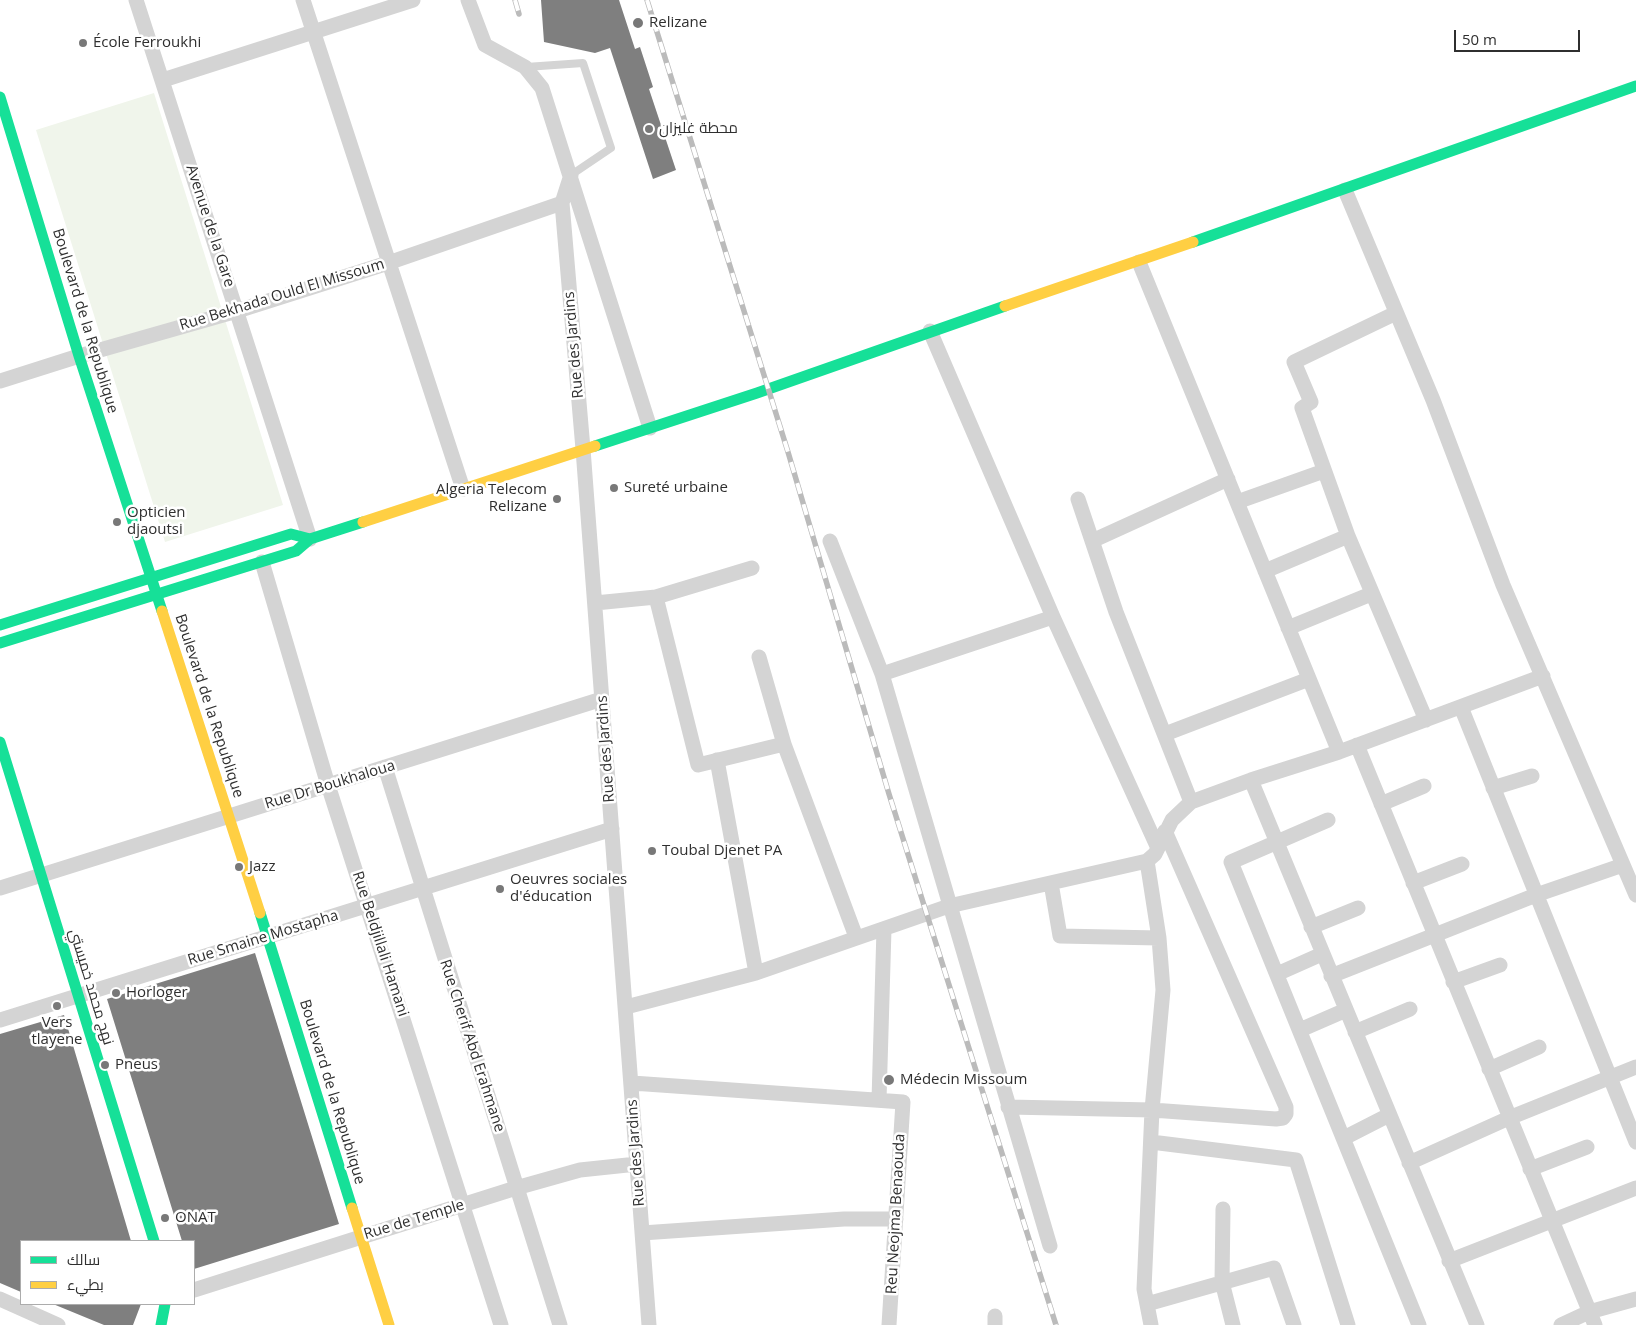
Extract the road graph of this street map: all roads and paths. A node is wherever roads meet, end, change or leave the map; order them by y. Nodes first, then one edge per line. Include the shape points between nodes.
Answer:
1 (136, 0) edge
2 (303, 0) edge
3 (413, 0) edge
4 (468, 0) edge
5 (314, 33) junction
6 (526, 67) junction
7 (163, 80) junction
8 (1636, 86) edge
9 (0, 97) edge
10 (4, 124) edge
11 (570, 175) junction
12 (1345, 190) junction
13 (562, 204) junction
14 (1139, 262) junction
15 (388, 263) junction
16 (237, 311) junction
17 (1396, 313) junction
18 (930, 331) junction
19 (78, 356) junction
20 (0, 381) edge
21 (650, 428) junction
22 (583, 450) junction
23 (1324, 471) junction
24 (1228, 479) junction
25 (463, 489) junction
26 (1078, 499) dead end
27 (1237, 502) junction
28 (1348, 536) junction
29 (310, 539) junction
30 (830, 541) dead end
31 (1092, 541) junction
32 (262, 562) junction
33 (752, 568) dead end
34 (1265, 571) junction
35 (152, 576) junction
36 (1371, 594) junction
37 (158, 595) junction
38 (656, 597) junction
39 (595, 603) junction
40 (1053, 617) junction
41 (0, 625) edge
42 (1288, 628) junction
43 (0, 643) edge
44 (758, 657) dead end
45 (882, 674) junction
46 (1543, 676) junction
47 (1309, 679) junction
48 (602, 699) junction
49 (1460, 707) junction
50 (1426, 720) junction
51 (1165, 734) junction
52 (0, 742) edge
53 (784, 744) junction
54 (1357, 745) junction
55 (1339, 752) junction
56 (717, 760) junction
57 (384, 767) junction
58 (1532, 776) dead end
59 (1250, 780) junction
60 (328, 785) junction
61 (1424, 786) dead end
62 (1493, 788) junction
63 (1191, 802) junction
64 (1381, 804) junction
65 (229, 816) junction
66 (1328, 820) dead end
67 (612, 829) junction
68 (1164, 831) junction
69 (1275, 842) junction
70 (1157, 846) junction
71 (1147, 861) junction
72 (1462, 864) dead end
73 (1623, 865) junction
74 (41, 875) junction
75 (1051, 883) junction
76 (1413, 883) junction
77 (0, 888) edge
78 (422, 888) junction
79 (1536, 895) junction
80 (1636, 895) edge
81 (368, 905) junction
82 (949, 906) junction
83 (1358, 908) dead end
84 (1311, 927) junction
85 (884, 929) junction
86 (1434, 935) junction
87 (268, 937) junction
88 (856, 937) junction
89 (1159, 938) junction
90 (1322, 954) junction
91 (1500, 965) dead end
92 (756, 973) junction
93 (1277, 974) junction
94 (1331, 976) junction
95 (1453, 982) junction
96 (79, 996) junction
97 (626, 1007) junction
98 (1410, 1009) dead end
99 (1346, 1010) junction
100 (0, 1020) edge
101 (1300, 1030) junction
102 (1355, 1032) junction
103 (1540, 1047) dead end
104 (1636, 1067) edge
105 (1489, 1069) junction
106 (1609, 1077) junction
107 (632, 1083) junction
108 (880, 1100) junction
109 (1008, 1107) junction
110 (1152, 1110) junction
111 (1389, 1115) junction
112 (1509, 1118) junction
113 (1344, 1138) junction
114 (1151, 1142) junction
115 (1636, 1142) edge
116 (1587, 1147) dead end
117 (1409, 1163) junction
118 (637, 1164) junction
119 (1530, 1169) junction
120 (516, 1188) junction
121 (1636, 1188) edge
122 (463, 1204) junction
123 (1223, 1209) dead end
124 (896, 1219) junction
125 (1552, 1221) junction
126 (642, 1233) junction
127 (361, 1236) junction
128 (154, 1240) edge
129 (1050, 1246) dead end
130 (1449, 1261) junction
131 (1222, 1282) junction
132 (195, 1290) edge
133 (1636, 1298) edge
134 (0, 1299) edge
135 (1147, 1304) junction
136 (166, 1305) edge
137 (1592, 1318) edge
138 (58, 1325) edge
139 (161, 1325) edge
140 (389, 1325) edge
141 (501, 1325) edge
142 (560, 1325) edge
143 (649, 1325) edge
144 (889, 1325) edge
145 (1151, 1325) edge
146 (1233, 1325) edge
147 (1294, 1325) edge
148 (1348, 1325) edge
149 (1419, 1325) edge
150 (1476, 1325) edge
151 (1561, 1325) edge

1 - 7 street, Avenue de la Gare
2 - 5 street
3 - 5 street
4 - 6 street via 485,45
5 - 7 street
5 - 15 street
6 - 11 street via 542,88
6 - 11 lane via 583,62 611,148
7 - 16 street, Avenue de la Gare
8 - 12 street
9 - 10 street, Boulevard de la Republique
10 - 19 street, Boulevard de la Republique
11 - 13 street, Rue des Jardins
11 - 21 street
12 - 14 street
12 - 17 street
13 - 15 street, Rue Bekhada Ould El Missoum
13 - 22 street, Rue des Jardins
14 - 18 street
14 - 24 street
15 - 16 street, Rue Bekhada Ould El Missoum
15 - 25 street
16 - 19 street, Rue Bekhada Ould El Missoum
16 - 29 street, Avenue de la Gare
17 - 23 street via 1294,362 1311,402 1302,408
17 - 46 street via 1433,400 1503,585
18 - 21 street
18 - 40 street
19 - 20 street, Rue Bekhada Ould El Missoum
19 - 35 street, Boulevard de la Republique
21 - 22 street
22 - 25 street
22 - 39 street, Rue des Jardins
23 - 27 street
23 - 28 street
24 - 27 street
24 - 31 street
25 - 29 street
26 - 31 street
27 - 34 street
28 - 34 street
28 - 36 street
29 - 32 street via 296,551
29 - 35 street via 291,534
30 - 45 street
31 - 51 street via 1116,612
32 - 37 street
32 - 60 street, Rue Beldjillali Hamani
33 - 38 street
34 - 42 street
35 - 37 street, Boulevard de la Republique
35 - 41 street
36 - 42 street
36 - 50 street
37 - 43 street
37 - 65 street, Boulevard de la Republique
38 - 39 street
38 - 56 street via 698,765
39 - 48 street, Rue des Jardins
40 - 45 street
40 - 70 street
42 - 47 street
44 - 53 street
45 - 82 street
46 - 49 street
46 - 73 street
47 - 51 street
47 - 55 street
48 - 57 street, Rue Dr Boukhaloua
48 - 67 street, Rue des Jardins
49 - 50 street
49 - 62 street
50 - 54 street
51 - 63 street
52 - 74 street, نهج محمد خميستي
53 - 56 street
53 - 88 street
54 - 55 street
54 - 64 street
55 - 59 street
56 - 92 street
57 - 60 street, Rue Dr Boukhaloua
57 - 78 street, Rue Cherif Abd Erahmane
58 - 62 street
59 - 63 street
59 - 69 street
60 - 65 street, Rue Dr Boukhaloua
60 - 81 street, Rue Beldjillali Hamani
61 - 64 street
62 - 79 street
63 - 68 street
64 - 76 street
65 - 74 street, Rue Dr Boukhaloua
65 - 87 street, Boulevard de la Republique
66 - 69 street
67 - 78 street, Rue Smaine Mostapha
67 - 97 street, Rue des Jardins
68 - 70 street
68 - 110 street via 1286,1107 1286,1114 1276,1119
69 - 84 street
69 - 93 street via 1231,862
70 - 71 street via 1155,854
71 - 75 street
71 - 89 street
72 - 76 street
73 - 79 street
73 - 80 street
74 - 77 street, Rue Dr Boukhaloua
74 - 96 street, نهج محمد خميستي
75 - 82 street
75 - 89 street via 1060,936
76 - 86 street
78 - 81 street, Rue Smaine Mostapha
78 - 120 street, Rue Cherif Abd Erahmane
79 - 86 street
79 - 106 street
81 - 87 street, Rue Smaine Mostapha
81 - 122 street, Rue Beldjillali Hamani
82 - 85 street
82 - 109 street
83 - 84 street
84 - 90 street
85 - 88 street
85 - 108 street
86 - 94 street
86 - 95 street
87 - 96 street, Rue Smaine Mostapha
87 - 127 street, Boulevard de la Republique
88 - 92 street
89 - 110 street via 1163,990
90 - 93 street
90 - 94 street
91 - 95 street
92 - 97 street
93 - 101 street
94 - 99 street
95 - 105 street
96 - 100 street, Rue Smaine Mostapha
96 - 128 street, نهج محمد خميستي
97 - 107 street, Rue des Jardins
98 - 102 street
99 - 101 street
99 - 102 street
101 - 113 street
102 - 111 street
103 - 105 street
104 - 106 street
105 - 112 street
106 - 112 street
106 - 115 street
107 - 108 street
107 - 118 street, Rue des Jardins
108 - 124 street, Reu Neojma Benaouda via 903,1102
109 - 110 street
109 - 129 street
110 - 114 street
111 - 113 street
111 - 117 street
112 - 117 street
112 - 119 street
113 - 149 street
114 - 135 street via 1144,1288
114 - 148 street via 1296,1160
116 - 119 street
117 - 130 street
118 - 120 street, Rue de Temple via 580,1170
118 - 126 street, Rue des Jardins
119 - 125 street
120 - 122 street, Rue de Temple
120 - 142 street, Rue Cherif Abd Erahmane
121 - 125 street
122 - 127 street, Rue de Temple
122 - 141 street, Rue Beldjillali Hamani
123 - 131 street
124 - 126 street via 844,1219
124 - 144 street, Reu Neojma Benaouda
125 - 130 street
125 - 137 street
126 - 143 street, Rue des Jardins
127 - 132 street, Rue de Temple
127 - 140 street, Boulevard de la Republique
130 - 150 street
131 - 135 street
131 - 146 street
131 - 147 street via 1274,1268
133 - 137 street
134 - 138 street
135 - 145 street
136 - 139 street
137 - 151 street

